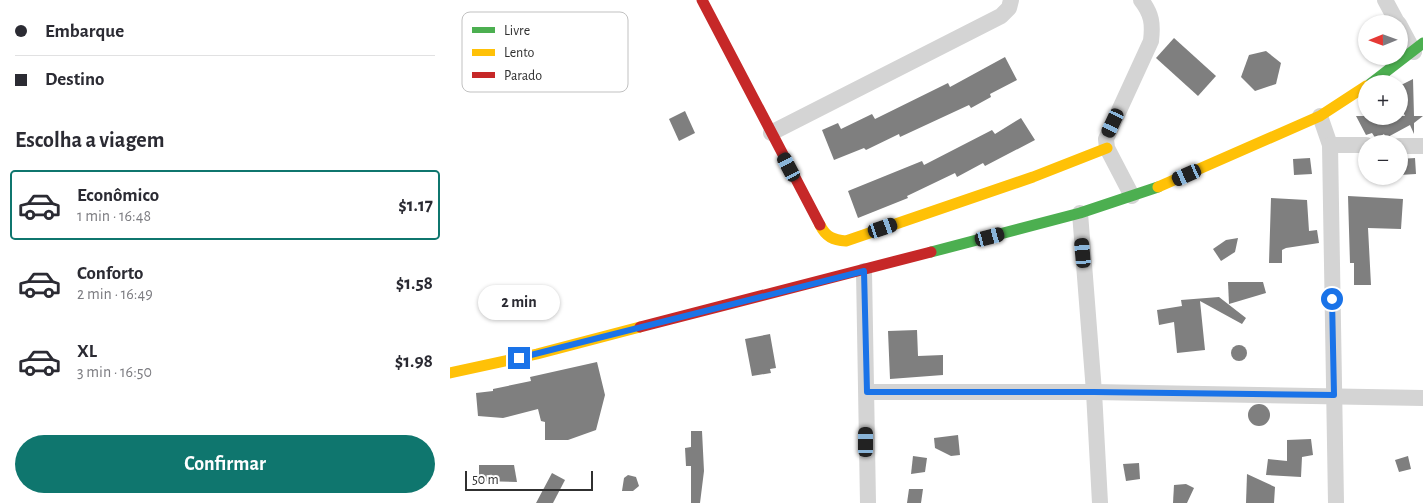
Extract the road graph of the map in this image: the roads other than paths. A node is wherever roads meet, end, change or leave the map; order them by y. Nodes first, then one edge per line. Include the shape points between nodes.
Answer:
1 (702, 0) edge
2 (1011, 0) edge
3 (1141, 0) edge
4 (1385, 0) edge
5 (1394, 15) edge
6 (1408, 34) edge
7 (1419, 47) edge
8 (1382, 75) edge
9 (1358, 91) edge
10 (1320, 116) junction
11 (772, 133) junction
12 (1330, 145) junction
13 (1358, 146) edge
14 (1408, 146) edge
15 (1423, 146) edge
16 (1107, 148) junction
17 (1132, 196) junction
18 (1080, 213) junction
19 (864, 271) junction
20 (450, 373) edge
21 (867, 392) junction
22 (1094, 392) junction
23 (1334, 395) junction
24 (1423, 398) edge
25 (868, 503) edge
26 (1100, 503) edge
27 (1336, 503) edge

1 - 11 main road
2 - 11 street via 1009,8 1001,16
3 - 16 street via 1151,13 1151,41 1106,140
4 - 5 street
6 - 7 street
7 - 8 main road
9 - 10 main road
10 - 12 street
10 - 17 main road via 1170,183
11 - 16 main road via 825,235 846,241
12 - 13 street
12 - 23 street
14 - 15 street
16 - 17 street
17 - 18 main road
18 - 19 main road
18 - 22 street
19 - 20 main road
19 - 21 street
21 - 22 street
21 - 25 street
22 - 23 street
22 - 26 street
23 - 24 street
23 - 27 street

